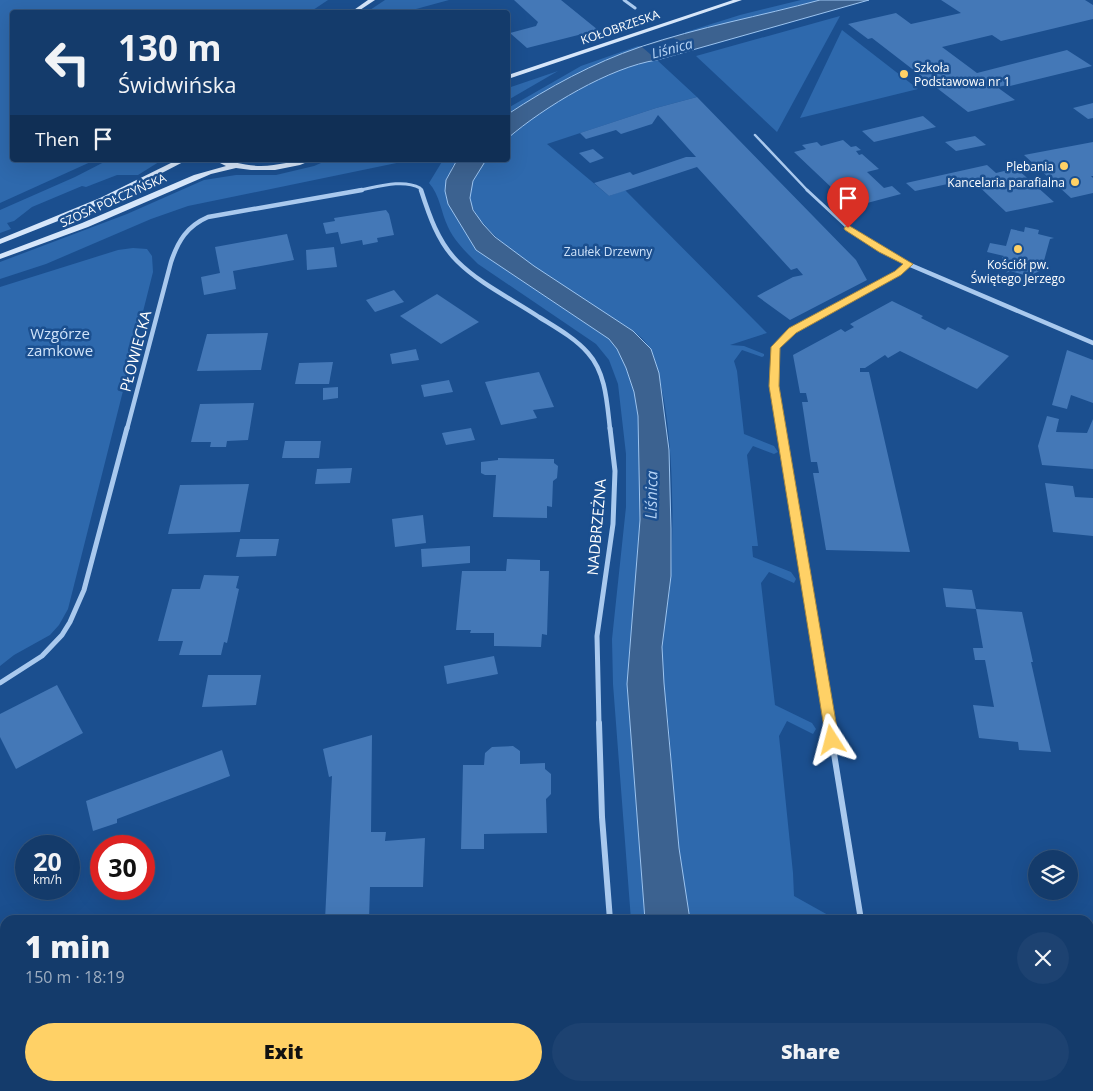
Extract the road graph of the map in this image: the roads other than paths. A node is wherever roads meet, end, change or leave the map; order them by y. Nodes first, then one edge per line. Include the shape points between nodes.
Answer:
1 (372, 0) edge
2 (624, 0) edge
3 (740, 0) edge
4 (635, 8) dead end
5 (357, 10) edge
6 (510, 76) edge
7 (755, 135) dead end
8 (179, 162) edge
9 (224, 162) edge
10 (299, 162) edge
11 (235, 166) junction
12 (420, 188) joint
13 (0, 242) edge
14 (0, 257) edge
15 (908, 264) junction
16 (1093, 343) edge
17 (0, 683) edge
18 (610, 915) edge
19 (860, 915) edge

1 - 5 main road
2 - 4 street
3 - 6 main road, KOŁOBRZESKA
7 - 15 lane via 848,228
8 - 13 main road, SZOSA POŁCZYŃSKA via 103,200
9 - 11 main road
10 - 11 main road via 278,167
11 - 14 main road, SZOSA POŁCZYŃSKA via 197,175 60,236
12 - 17 street, PŁOWIECKA via 413,184 398,184 270,205 208,217 185,232 171,262 77,611 51,649 26,669
12 - 18 street, NADBRZEŻNA via 433,225 456,260 560,330 588,353 599,371 605,391 615,480 613,524 597,636 602,817
15 - 16 street
15 - 19 street via 898,273 792,331 776,347 774,386

